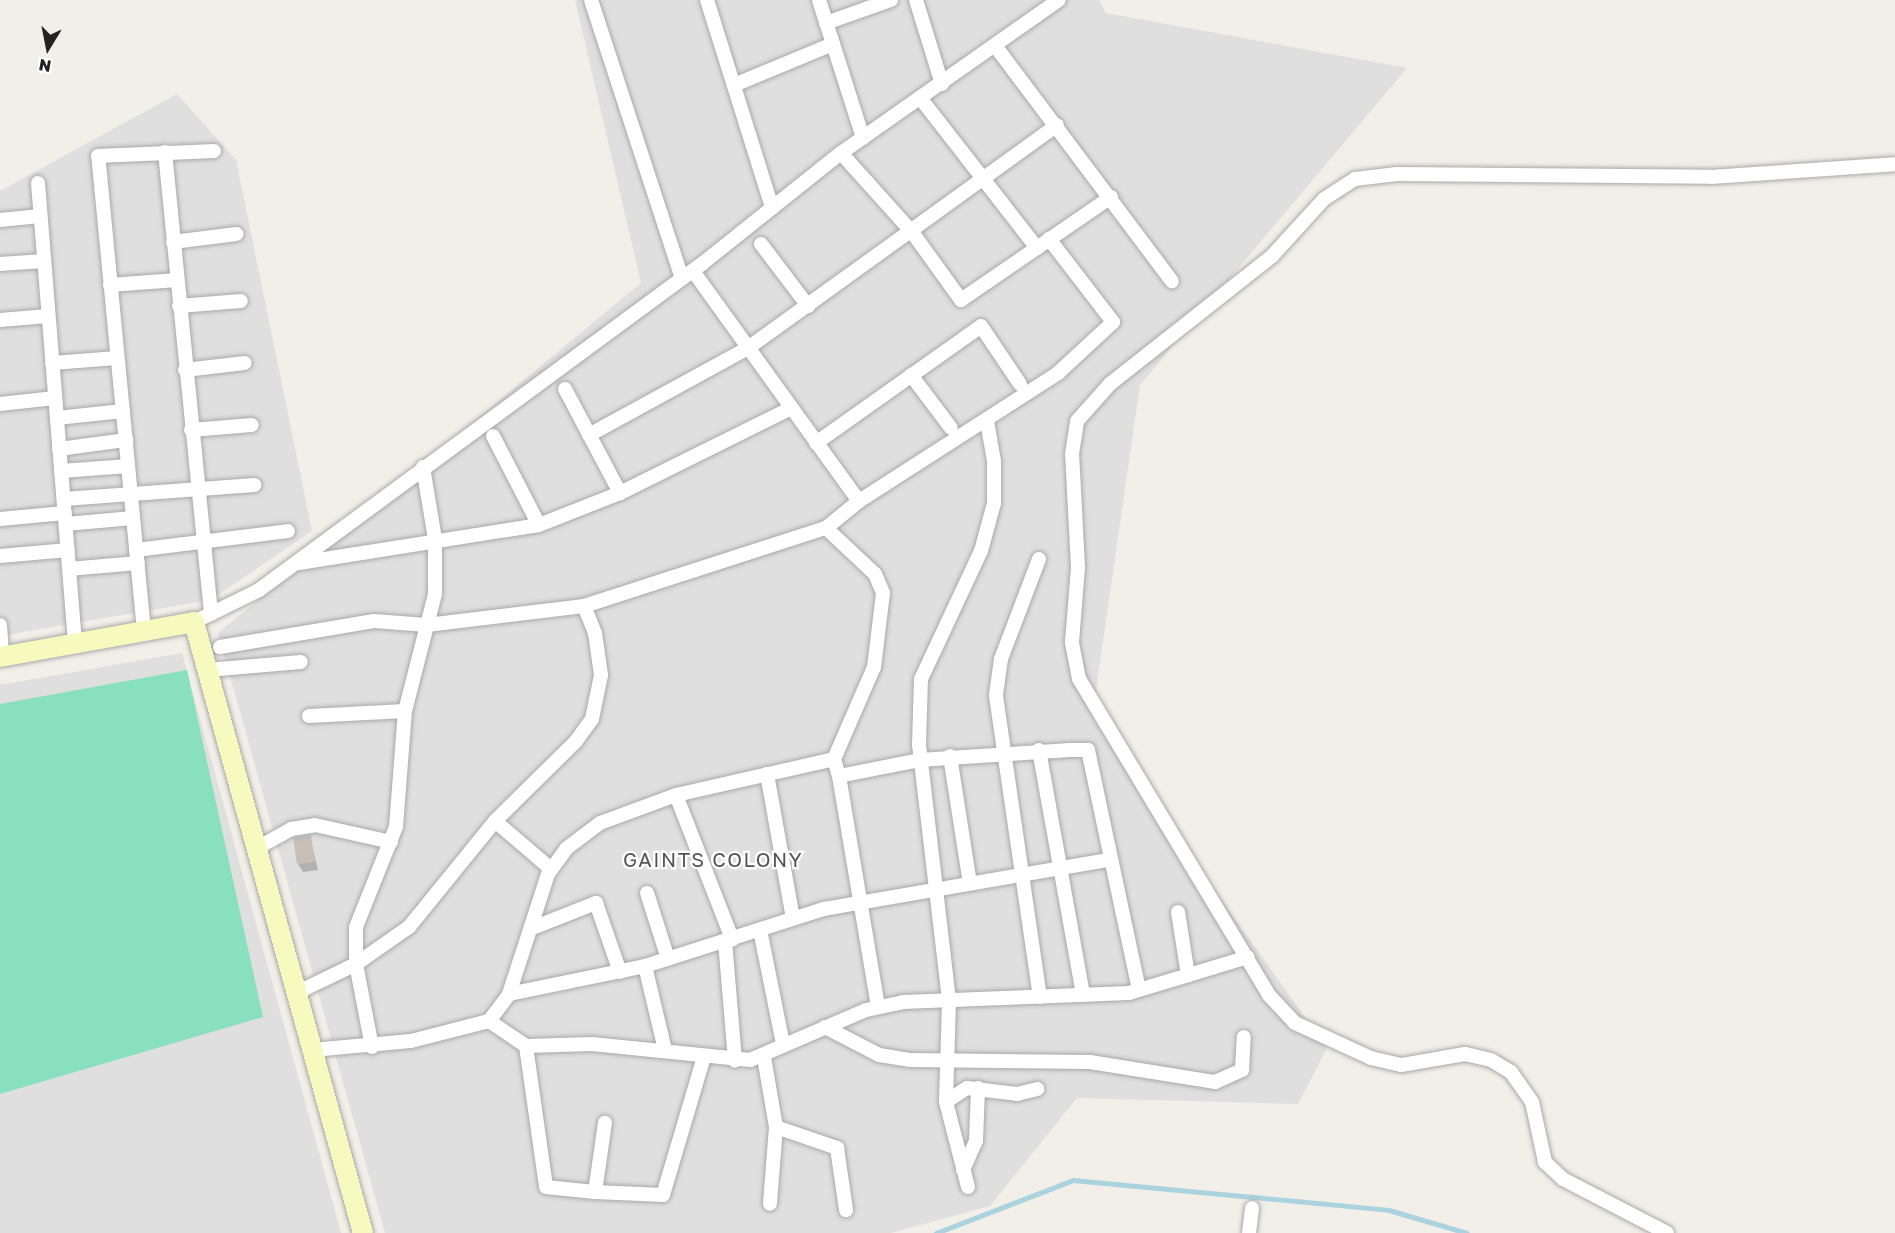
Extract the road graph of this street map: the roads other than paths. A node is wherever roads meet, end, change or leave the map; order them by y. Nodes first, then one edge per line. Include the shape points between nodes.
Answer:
1 (591, 0) edge
2 (707, 0) edge
3 (819, 0) edge
4 (891, 0) edge
5 (916, 0) edge
6 (1059, 0) edge
7 (826, 23) junction
8 (833, 44) junction
9 (996, 47) junction
10 (942, 84) junction
11 (734, 85) junction
12 (921, 99) junction
13 (1057, 125) junction
14 (863, 138) junction
15 (214, 151) dead end
16 (165, 152) junction
17 (841, 153) junction
18 (1895, 164) edge
19 (983, 182) junction
20 (38, 183) dead end
21 (1111, 197) junction
22 (772, 208) junction
23 (40, 216) junction
24 (0, 220) edge
25 (912, 232) junction
26 (236, 234) dead end
27 (173, 242) junction
28 (761, 244) dead end
29 (1043, 244) junction
30 (44, 261) junction
31 (0, 264) edge
32 (687, 275) junction
33 (177, 280) junction
34 (1172, 281) dead end
35 (110, 285) junction
36 (241, 301) dead end
37 (179, 306) junction
38 (808, 306) junction
39 (48, 316) junction
40 (0, 320) edge
41 (748, 348) junction
42 (117, 358) junction
43 (52, 363) junction
44 (245, 363) dead end
45 (185, 370) junction
46 (911, 375) junction
47 (1020, 384) dead end
48 (565, 390) dead end
49 (55, 399) junction
50 (0, 404) edge
51 (791, 408) junction
52 (123, 411) junction
53 (57, 418) junction
54 (987, 422) junction
55 (252, 425) dead end
56 (951, 428) dead end
57 (191, 430) junction
58 (589, 435) junction
59 (493, 436) dead end
60 (126, 440) junction
61 (816, 442) junction
62 (59, 449) junction
63 (128, 466) junction
64 (423, 467) junction
65 (61, 471) junction
66 (254, 485) dead end
67 (196, 489) junction
68 (620, 493) junction
69 (131, 494) junction
70 (859, 501) junction
71 (65, 512) junction
72 (133, 518) junction
73 (0, 519) edge
74 (539, 525) junction
75 (826, 528) junction
76 (288, 531) dead end
77 (435, 539) junction
78 (201, 545) junction
79 (68, 549) junction
80 (0, 556) edge
81 (137, 557) junction
82 (1039, 559) dead end
83 (294, 564) junction
84 (69, 569) junction
85 (584, 606) junction
86 (202, 618) junction
87 (0, 625) edge
88 (427, 625) junction
89 (144, 631) junction
90 (75, 643) junction
91 (220, 647) dead end
92 (1, 657) edge
93 (301, 662) dead end
94 (207, 670) junction
95 (405, 711) junction
96 (309, 716) dead end
97 (1039, 750) junction
98 (1005, 751) junction
99 (950, 756) junction
100 (834, 759) junction
101 (920, 760) junction
102 (767, 774) junction
103 (839, 776) junction
104 (676, 795) junction
105 (495, 821) junction
106 (391, 842) junction
107 (257, 848) junction
108 (1109, 860) junction
109 (1061, 868) junction
110 (551, 869) junction
111 (1018, 872) junction
112 (970, 883) junction
113 (933, 891) junction
114 (647, 893) dead end
115 (856, 901) junction
116 (1178, 912) dead end
117 (793, 918) junction
118 (535, 927) junction
119 (760, 930) junction
120 (729, 940) junction
121 (1248, 957) junction
122 (668, 959) junction
123 (356, 964) junction
124 (645, 966) junction
125 (620, 972) junction
126 (1188, 975) junction
127 (1139, 990) junction
128 (296, 993) junction
129 (509, 994) junction
130 (1083, 995) junction
131 (1040, 997) junction
132 (949, 1000) junction
133 (878, 1007) junction
134 (489, 1021) junction
135 (825, 1027) junction
136 (1244, 1037) dead end
137 (783, 1044) junction
138 (526, 1046) junction
139 (372, 1047) junction
140 (312, 1050) junction
141 (665, 1050) junction
142 (704, 1056) junction
143 (764, 1057) junction
144 (947, 1060) junction
145 (735, 1061) junction
146 (978, 1088) junction
147 (1037, 1089) dead end
148 (946, 1102) junction
149 (605, 1123) dead end
150 (776, 1127) junction
151 (963, 1170) junction
152 (968, 1187) dead end
153 (595, 1192) junction
154 (771, 1204) dead end
155 (1252, 1208) dead end
156 (846, 1210) dead end
157 (363, 1233) edge
158 (1249, 1233) edge
159 (1667, 1233) edge

1 - 32 street
2 - 11 street
3 - 7 street
4 - 7 street
5 - 10 street
6 - 9 street
7 - 8 street
8 - 11 street
8 - 14 street
9 - 10 street
9 - 13 street
10 - 12 street
11 - 22 street
12 - 14 street
12 - 19 street
13 - 19 street
13 - 21 street
14 - 17 street
15 - 16 street
16 - 27 street
16 - 35 street via 98,156
17 - 22 street
17 - 25 street
18 - 121 street via 1711,177 1397,174 1355,179 1324,199 1272,256 1092,401 1077,421 1072,453 1078,567 1072,642 1078,679
19 - 25 street
19 - 29 street
20 - 23 street
21 - 29 street
21 - 34 street
22 - 32 street
23 - 24 street
23 - 30 street
25 - 29 street via 961,300
25 - 38 street
26 - 27 street
27 - 33 street
28 - 38 street
29 - 54 street via 1113,322 1058,374
30 - 31 street
30 - 39 street
32 - 41 street
32 - 64 street
33 - 35 street
33 - 37 street
35 - 42 street
36 - 37 street
37 - 45 street
38 - 41 street
39 - 40 street
39 - 43 street
41 - 51 street
41 - 58 street
42 - 43 street
42 - 52 street
43 - 49 street
44 - 45 street
45 - 57 street
46 - 47 street via 981,326
46 - 56 street
46 - 61 street
48 - 58 street
49 - 50 street
49 - 53 street
51 - 61 street
51 - 68 street
52 - 53 street
52 - 60 street
53 - 62 street
54 - 70 street
54 - 101 street via 994,503 981,551 921,679
55 - 57 street
57 - 67 street
58 - 68 street
59 - 74 street
60 - 62 street
60 - 63 street
61 - 70 street
62 - 65 street
63 - 65 street
63 - 69 street
64 - 77 street
64 - 83 street
65 - 71 street
66 - 67 street
67 - 69 street
67 - 78 street
68 - 74 street
69 - 71 street
69 - 72 street
70 - 75 street
71 - 72 street
71 - 73 street
71 - 79 street
72 - 81 street
74 - 77 street
75 - 85 street
75 - 100 street via 875,574 883,593 874,667
76 - 78 street
77 - 83 street
77 - 88 street via 435,594
78 - 81 street
78 - 86 street
79 - 80 street
79 - 84 street
81 - 84 street
81 - 89 street
82 - 98 street via 1001,659 996,696
83 - 86 street via 260,590
84 - 90 street
85 - 88 street
85 - 105 street via 601,675 592,719
86 - 89 street
86 - 94 street
87 - 92 street
88 - 91 street via 374,621
88 - 95 street
89 - 90 street
90 - 92 street
93 - 94 street
94 - 107 street
95 - 96 street
95 - 106 street
97 - 98 street
97 - 108 street via 1088,750
97 - 109 street
98 - 99 street
98 - 111 street
99 - 101 street
99 - 112 street
100 - 102 street
100 - 103 street
101 - 103 street
101 - 113 street
102 - 104 street
102 - 117 street
103 - 115 street
104 - 110 street via 600,823 567,848
104 - 120 street
105 - 110 street
105 - 123 street via 409,927
106 - 107 street via 315,825 291,829
106 - 123 street via 362,905
107 - 128 street
108 - 109 street
108 - 127 street
109 - 111 street
109 - 130 street
110 - 118 street
111 - 112 street
111 - 131 street
112 - 113 street
113 - 115 street
113 - 132 street
114 - 122 street
115 - 117 street
115 - 133 street
116 - 126 street
117 - 119 street
118 - 125 street via 596,903
118 - 129 street
119 - 120 street
119 - 137 street
120 - 122 street
120 - 145 street
121 - 126 street
121 - 159 street via 1269,995 1294,1023 1339,1045 1401,1065 1465,1054 1511,1072 1532,1102 1545,1162 1563,1179
122 - 124 street
123 - 128 street
123 - 139 street
124 - 125 street
124 - 141 street
125 - 129 street
126 - 127 street
127 - 130 street
128 - 140 street
129 - 134 street
130 - 131 street
131 - 132 street
132 - 133 street
132 - 144 street
133 - 135 street
134 - 138 street
134 - 139 street
135 - 137 street
135 - 144 street via 879,1055
136 - 144 street via 1242,1070 1215,1082 1090,1062
137 - 143 street
138 - 141 street
138 - 153 street via 546,1187
139 - 140 street
140 - 157 street
141 - 142 street
142 - 145 street
142 - 153 street via 663,1195
143 - 145 street
143 - 150 street
144 - 148 street
146 - 147 street via 1017,1094
146 - 148 street via 955,1091
146 - 151 street via 976,1141
148 - 151 street
149 - 153 street
150 - 154 street
150 - 156 street via 837,1148
151 - 152 street
155 - 158 street

